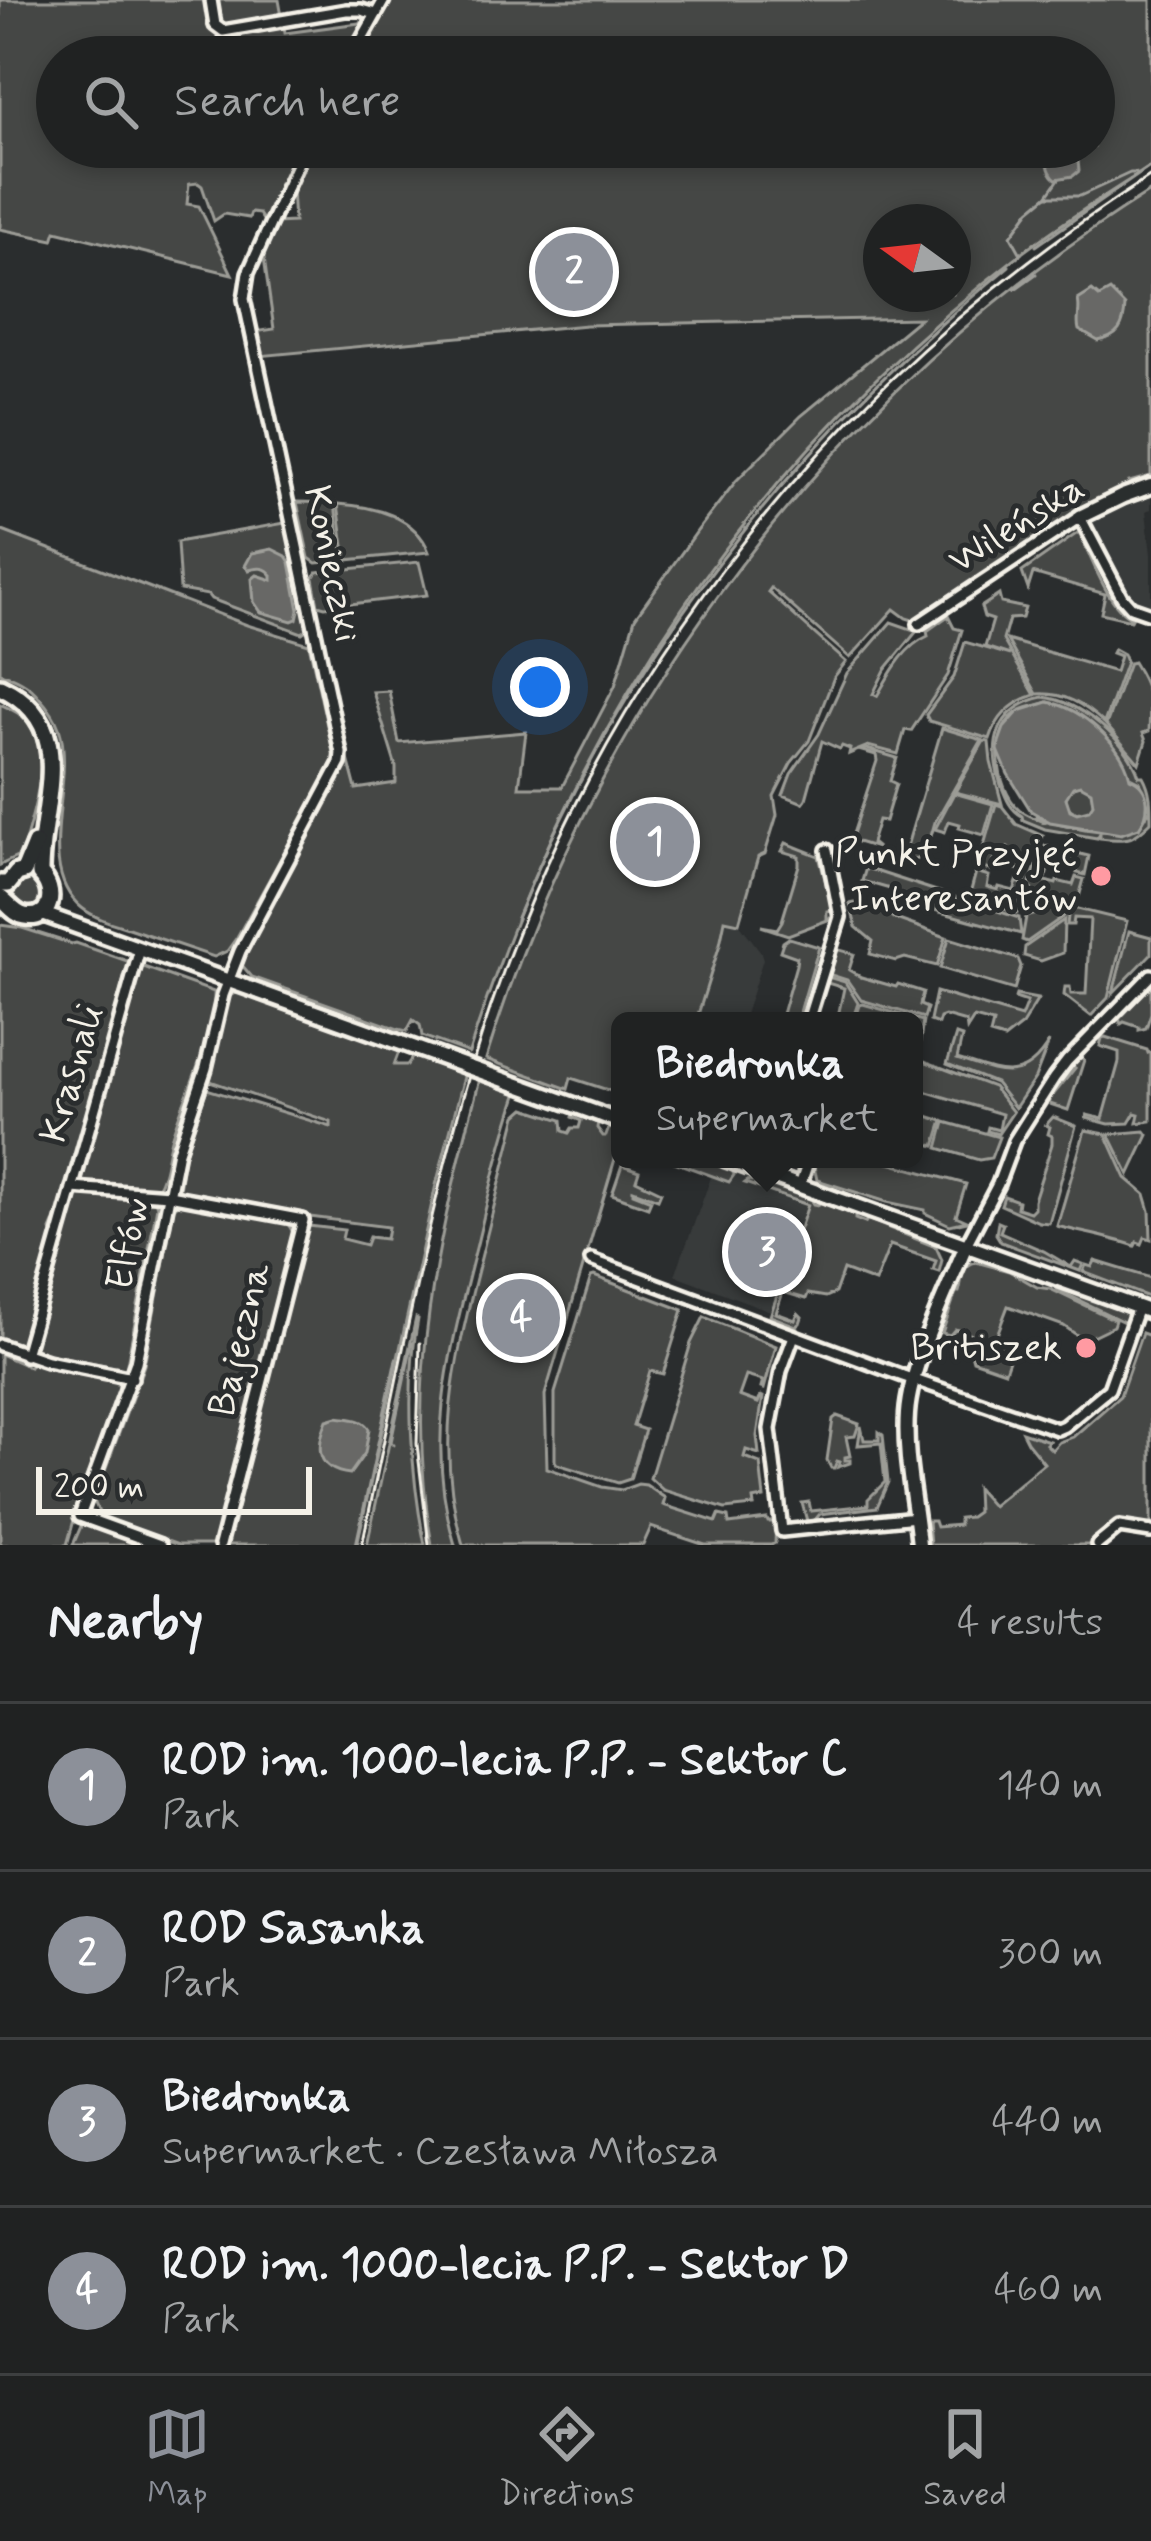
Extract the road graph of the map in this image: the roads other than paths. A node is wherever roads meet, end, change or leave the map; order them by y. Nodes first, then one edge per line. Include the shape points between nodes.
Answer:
1 (212, 0) edge
2 (384, 0) edge
3 (376, 14) junction
4 (364, 36) edge
5 (296, 168) edge
6 (1151, 486) edge
7 (1080, 517) junction
8 (1151, 614) edge
9 (919, 624) dead end
10 (0, 687) edge
11 (827, 850) dead end
12 (32, 872) junction
13 (4, 892) edge
14 (51, 896) junction
15 (40, 913) junction
16 (86, 931) junction
17 (140, 949) junction
18 (1151, 976) edge
19 (229, 981) junction
20 (811, 1012) edge
21 (611, 1119) edge
22 (750, 1168) edge
23 (806, 1168) edge
24 (800, 1186) junction
25 (72, 1188) junction
26 (169, 1195) junction
27 (966, 1245) junction
28 (591, 1260) dead end
29 (1144, 1309) edge
30 (794, 1336) junction
31 (0, 1345) edge
32 (25, 1355) junction
33 (132, 1378) junction
34 (914, 1379) junction
35 (916, 1516) junction
36 (1151, 1532) edge
37 (160, 1545) edge
38 (220, 1545) edge
39 (919, 1545) edge
40 (1097, 1545) edge

1 - 3 street via 223,31 346,10
2 - 3 street
3 - 4 street
5 - 19 street, Konieczki via 244,299 341,753
6 - 7 street, Wileńska
7 - 8 street via 1122,596
7 - 9 street, Wileńska
10 - 12 main road via 28,704 51,752
11 - 20 street via 840,917
12 - 13 main road via 17,873
12 - 14 main road via 49,882
13 - 15 main road via 19,914
14 - 15 main road
14 - 16 street
15 - 16 street
16 - 17 street
17 - 19 street
17 - 25 street, Krasnali
18 - 27 street via 1054,1078 1014,1141
19 - 21 street, bridge
19 - 26 street, Elfów
22 - 24 street
23 - 24 street
24 - 27 street
25 - 26 street
25 - 32 street, Krasnali
26 - 33 street, Elfów
26 - 38 street, Bajeczna via 303,1220
27 - 29 street
27 - 34 street
28 - 30 street
29 - 34 street via 1108,1389 1061,1428
30 - 34 street
30 - 35 street via 770,1429 782,1532
31 - 32 street
32 - 33 street
33 - 37 street, Elfów via 80,1516
34 - 35 street via 907,1418
35 - 39 street
36 - 40 street via 1120,1527

